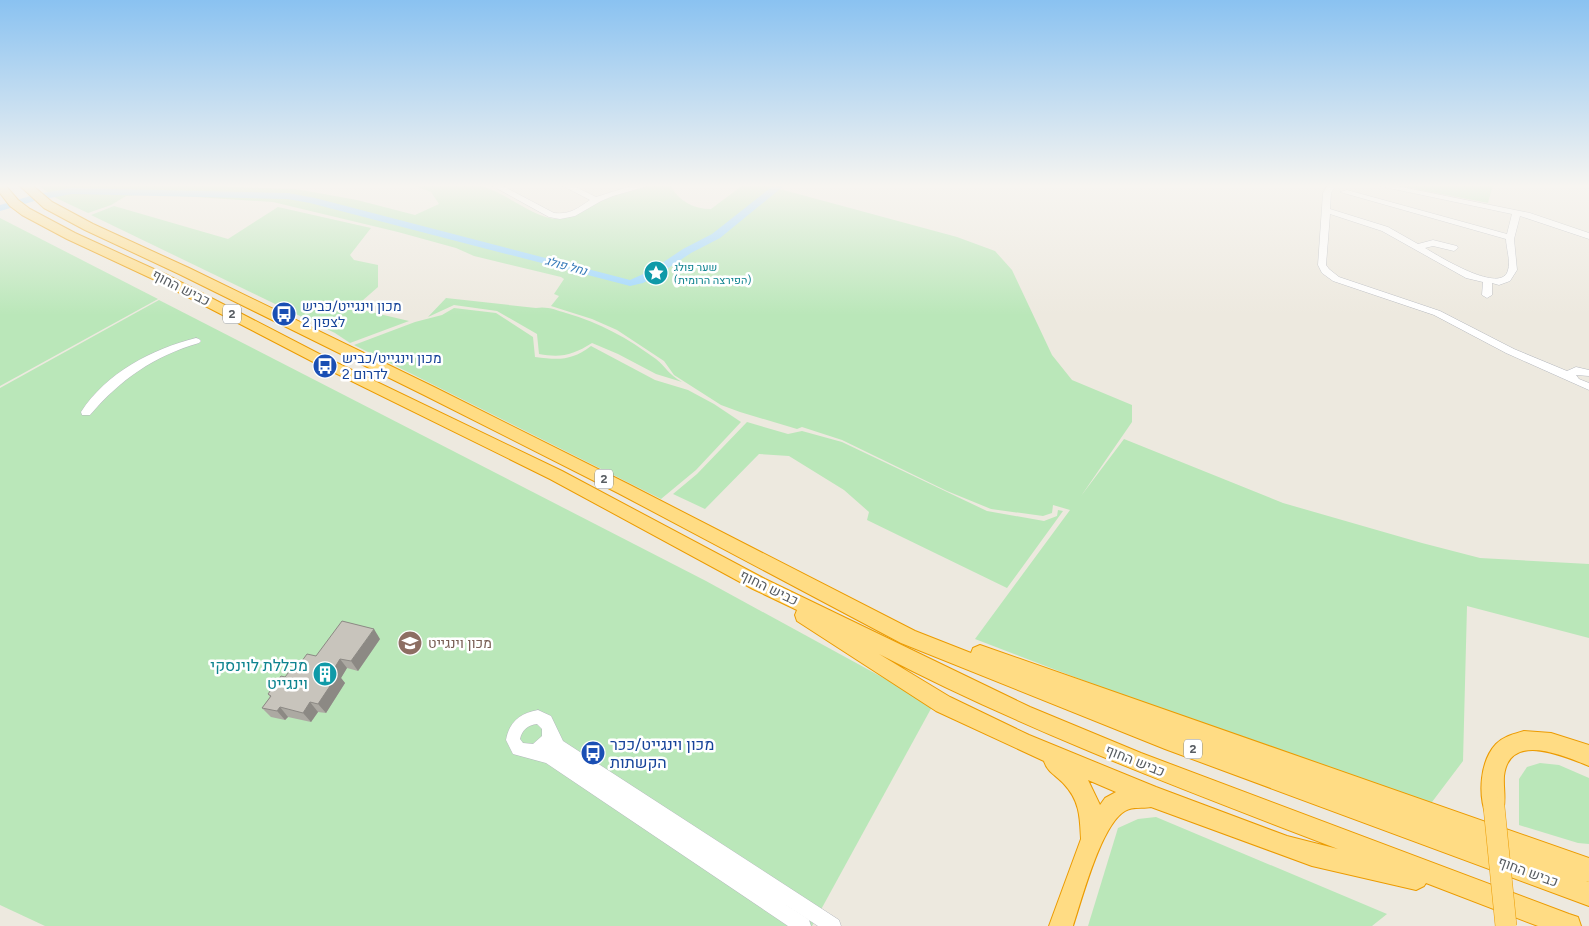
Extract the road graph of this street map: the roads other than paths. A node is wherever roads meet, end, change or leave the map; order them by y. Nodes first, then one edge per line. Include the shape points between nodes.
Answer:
1 (56, 228) edge
2 (92, 228) edge
3 (1325, 228) edge
4 (1380, 228) edge
5 (1478, 228) edge
6 (1512, 228) edge
7 (1567, 228) edge
8 (1589, 236) edge
9 (1510, 237) junction
10 (1417, 247) junction
11 (1454, 248) dead end
12 (1488, 281) junction
13 (1487, 295) dead end
14 (196, 341) dead end
15 (1582, 373) edge
16 (1587, 387) edge
17 (86, 412) dead end
18 (805, 583) junction
19 (759, 584) junction
20 (550, 732) junction
21 (1022, 742) junction
22 (532, 751) junction
23 (1589, 756) edge
24 (1156, 798) junction
25 (1092, 843) junction
26 (1554, 858) junction
27 (1589, 862) edge
28 (1589, 870) edge
29 (1472, 890) junction
30 (1589, 894) edge
31 (803, 926) edge
32 (833, 926) edge
33 (1061, 926) edge
34 (1506, 926) edge
35 (1569, 926) edge

1 - 19 highway, כביש החוף / 2 via 556,475
2 - 18 highway, כביש החוף / 2 via 429,391
3 - 15 street via 1322,265 1331,276 1437,313 1538,362
4 - 10 street
5 - 9 street
6 - 9 street
7 - 8 street
9 - 12 street via 1513,270 1504,281
10 - 11 street via 1433,243
10 - 12 street via 1461,272
12 - 13 street
14 - 17 street via 160,352 135,366 107,388
15 - 16 street
18 - 26 highway via 935,638
18 - 30 highway, כביש החוף / 2 via 908,637 1033,687
19 - 21 highway via 918,689
19 - 29 highway, כביש החוף / 2 via 904,658 1032,718
20 - 22 street via 546,743
20 - 22 street via 543,719 532,718 520,723 513,734 514,745 523,751
20 - 32 street via 558,746
21 - 24 highway
21 - 25 highway via 1071,775 1084,791 1092,817
22 - 31 street via 554,760
23 - 34 highway, bridge via 1564,745 1522,741 1504,749 1495,766 1494,807
24 - 25 highway via 1132,797 1114,805 1101,822
24 - 29 highway via 1312,855
25 - 33 highway
26 - 27 highway
26 - 28 highway
29 - 35 highway, כביש החוף / 2

